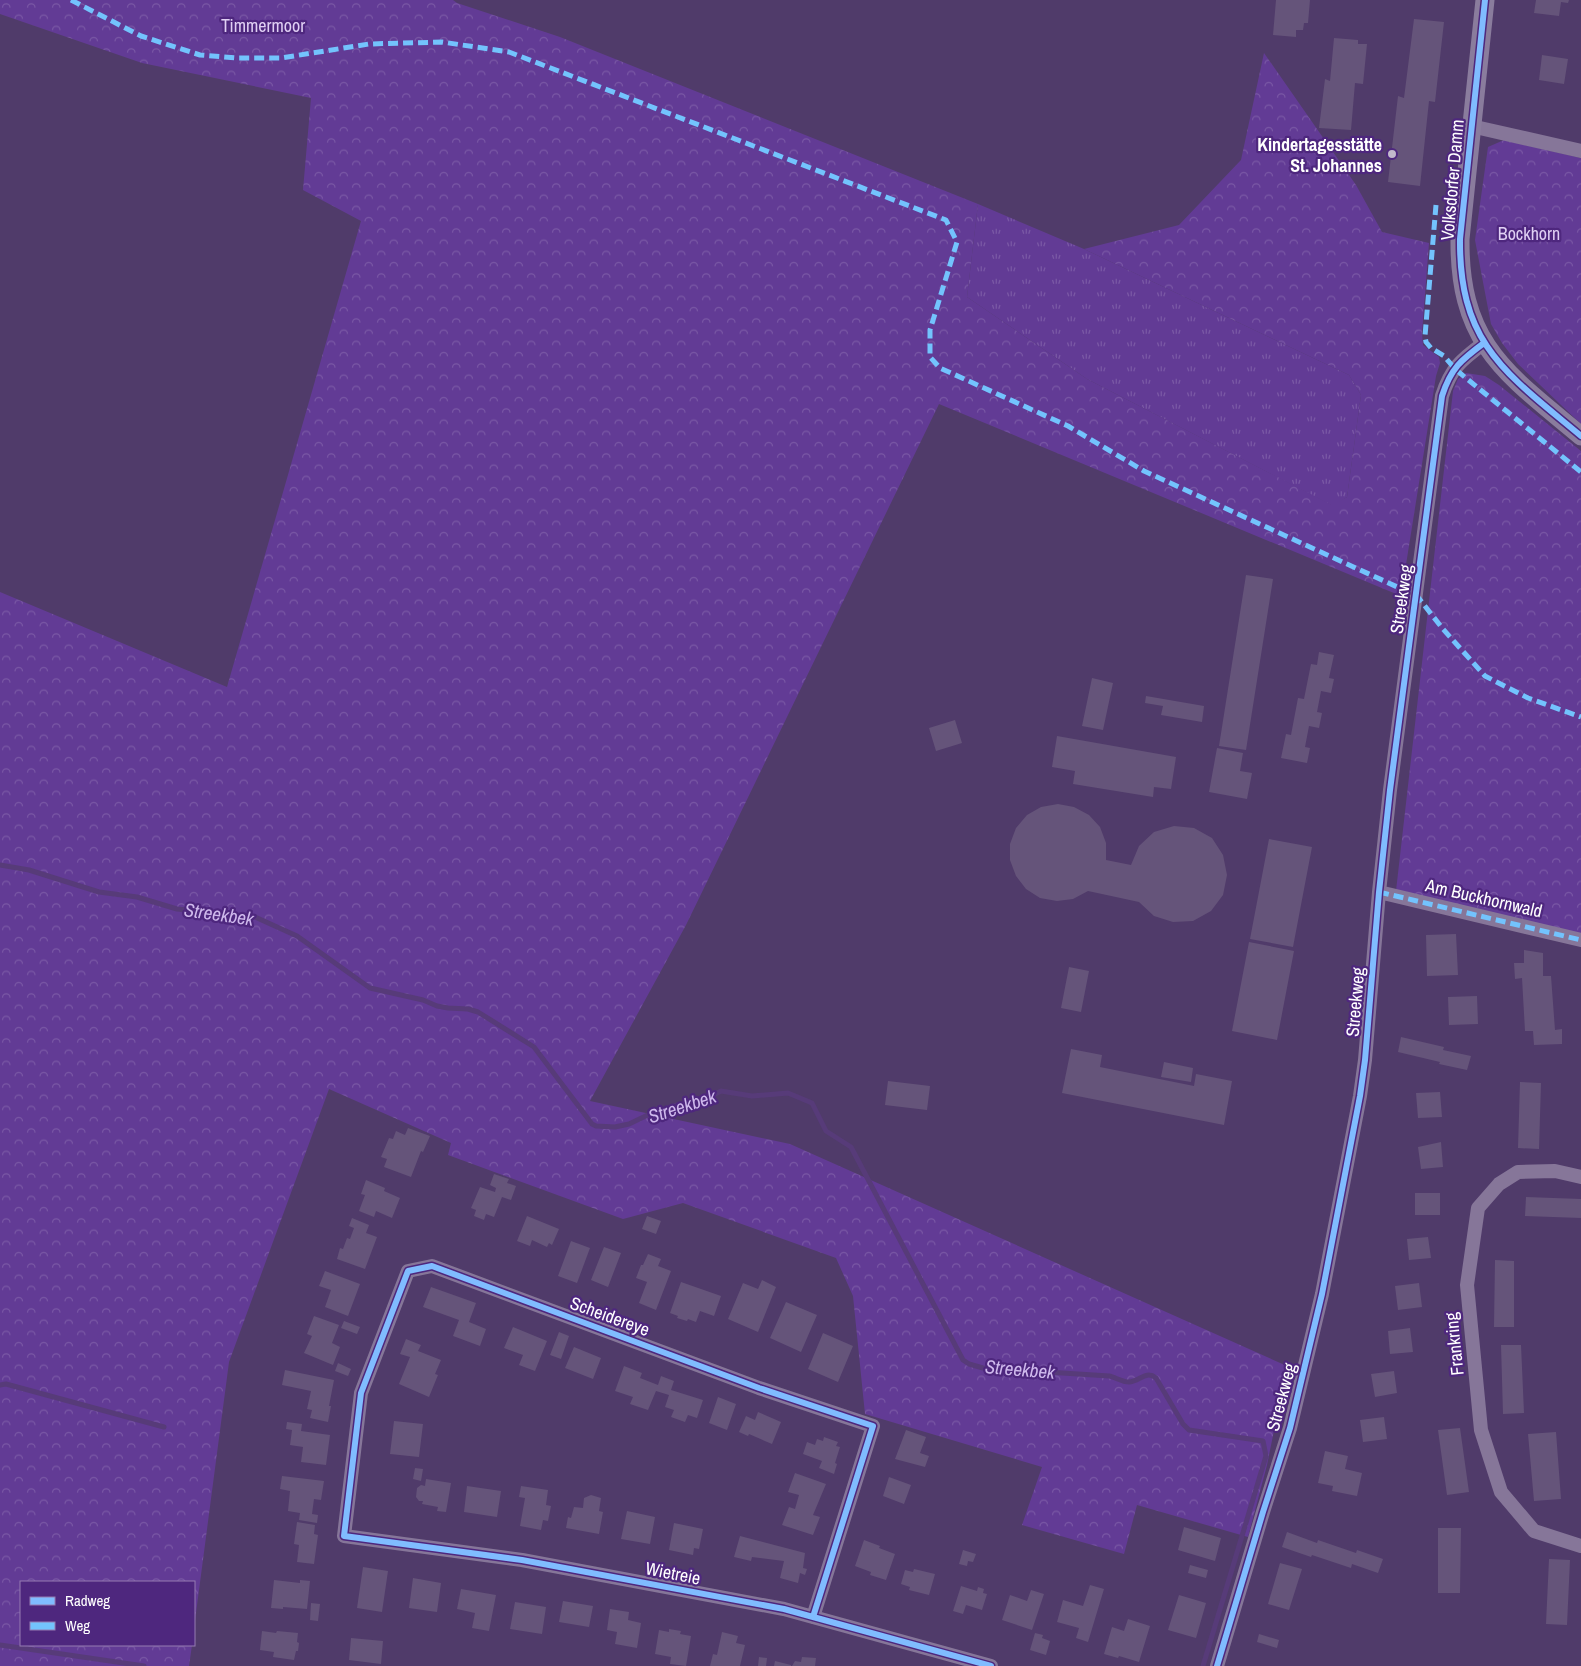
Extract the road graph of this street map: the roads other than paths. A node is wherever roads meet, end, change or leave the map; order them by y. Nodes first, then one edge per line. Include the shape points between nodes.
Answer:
1 (1485, 0) edge
2 (1471, 126) junction
3 (1581, 151) edge
4 (1484, 343) junction
5 (1581, 436) edge
6 (1379, 892) junction
7 (1581, 940) edge
8 (1581, 1177) edge
9 (344, 1536) joint
10 (1581, 1546) edge
11 (813, 1617) junction
12 (991, 1666) edge
13 (1217, 1666) edge

1 - 2 main road, Volksdorfer Damm
2 - 3 street
2 - 4 main road, Volksdorfer Damm via 1460,239 1461,272 1468,309
4 - 5 main road, Volksdorfer Damm via 1514,380
4 - 6 street, Streekweg via 1461,360 1446,383 1442,396
6 - 7 street, Am Buckhornwald
6 - 13 street, Streekweg via 1360,1096 1322,1294 1290,1428
8 - 10 street, Frankring via 1555,1171 1518,1172 1499,1184 1478,1208 1467,1285 1481,1430 1501,1492 1534,1531
9 - 11 street, Wietreie via 522,1560
9 - 11 street, Scheidereye via 361,1393 408,1271 432,1266 759,1388 873,1426
11 - 12 street, Wietreie

